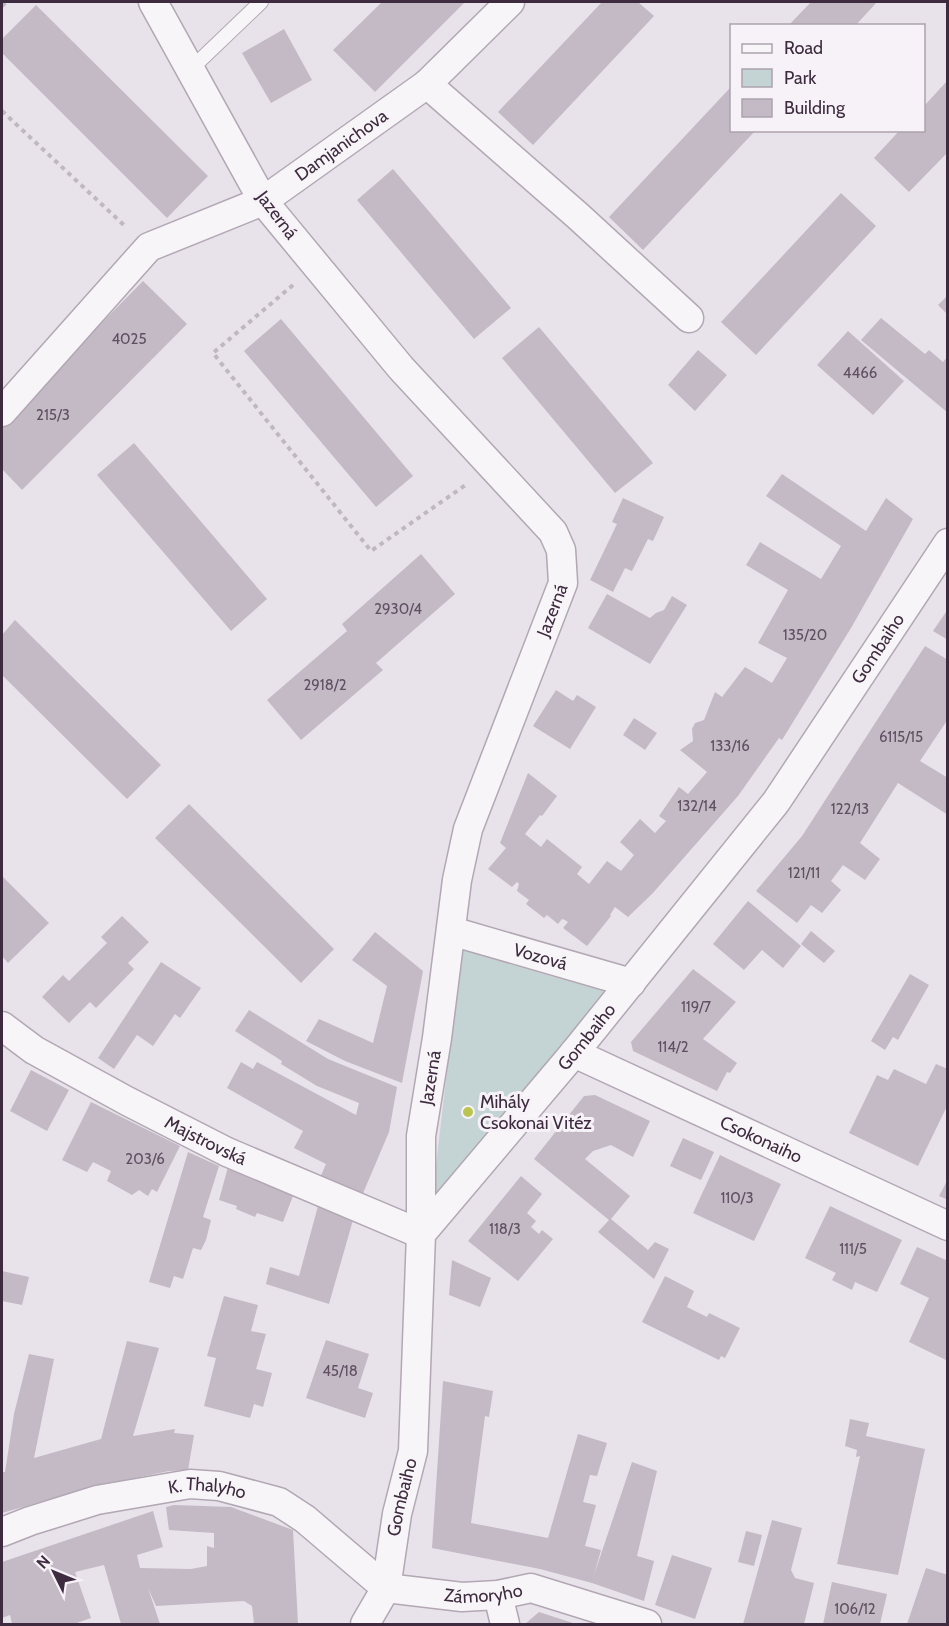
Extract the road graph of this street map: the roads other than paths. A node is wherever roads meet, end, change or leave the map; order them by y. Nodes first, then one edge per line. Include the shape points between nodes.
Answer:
1 (153, 2) edge
2 (261, 2) edge
3 (510, 2) edge
4 (191, 69) junction
5 (427, 84) junction
6 (263, 201) junction
7 (689, 318) dead end
8 (2, 412) edge
9 (948, 543) edge
10 (451, 931) junction
11 (631, 983) junction
12 (2, 1026) edge
13 (574, 1053) junction
14 (948, 1226) edge
15 (421, 1234) junction
16 (2, 1532) edge
17 (386, 1588) junction
18 (498, 1595) junction
19 (365, 1624) edge
20 (505, 1624) edge
21 (647, 1624) edge

1 - 4 street, Jazerná
2 - 4 lane
3 - 5 street, Damjanichova
4 - 6 street, Jazerná
5 - 6 street, Damjanichova
5 - 7 street
6 - 8 street, Damjanichova via 149,247
6 - 10 street, Jazerná via 401,368 553,532 561,550 563,583 468,829
9 - 11 street, Gombaiho via 776,802
10 - 11 street, Vozová
10 - 15 street, Jazerná via 422,1136
11 - 13 street, Gombaiho
12 - 15 street, Majstrovská via 34,1050 227,1152
13 - 14 street, Csokonaiho
13 - 15 street, Gombaiho
15 - 17 street, Gombaiho via 413,1451 397,1514
16 - 17 street, K. Thalyho via 97,1500 190,1484 219,1486 279,1502 305,1519
17 - 18 street, Zámoryho via 462,1597
17 - 19 street
18 - 20 street
18 - 21 street, Zámoryho via 531,1588

